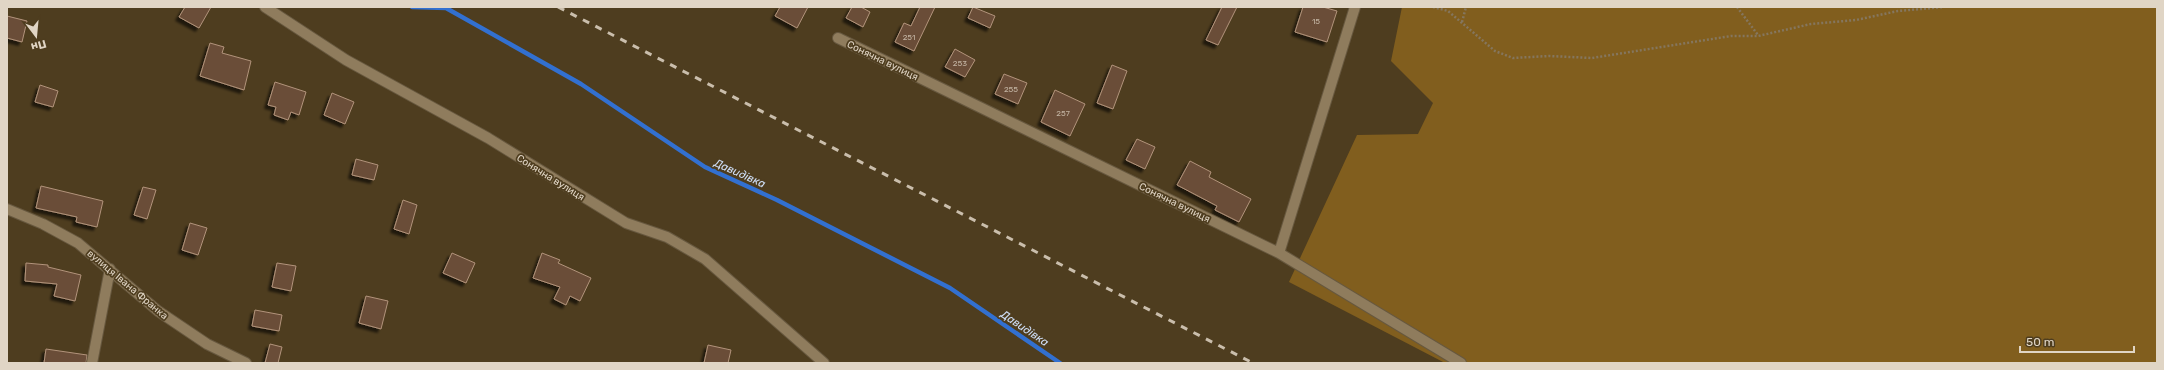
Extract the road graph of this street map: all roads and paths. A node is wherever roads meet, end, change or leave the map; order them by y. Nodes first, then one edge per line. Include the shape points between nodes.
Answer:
1 (265, 7) edge
2 (1356, 7) edge
3 (1433, 7) edge
4 (1466, 7) edge
5 (1737, 7) edge
6 (1944, 7) edge
7 (1462, 22) junction
8 (1758, 36) junction
9 (838, 38) dead end
10 (7, 209) edge
11 (1279, 254) junction
12 (110, 269) junction
13 (92, 363) edge
14 (246, 363) edge
15 (824, 363) edge
16 (1462, 363) edge

1 - 15 street, Сонячна вулиця via 346,60 488,138 626,224 667,237 705,259
2 - 11 street
3 - 7 path via 1448,11
4 - 7 path
5 - 8 path
6 - 8 path via 1811,24
7 - 8 path via 1495,51 1513,58 1592,58 1731,36
9 - 11 street, Сонячна вулиця
10 - 12 street, вулиця Івана Франка via 43,224 78,243
11 - 16 street, Сонячна вулиця
12 - 13 street
12 - 14 street, вулиця Івана Франка via 158,311 207,344

